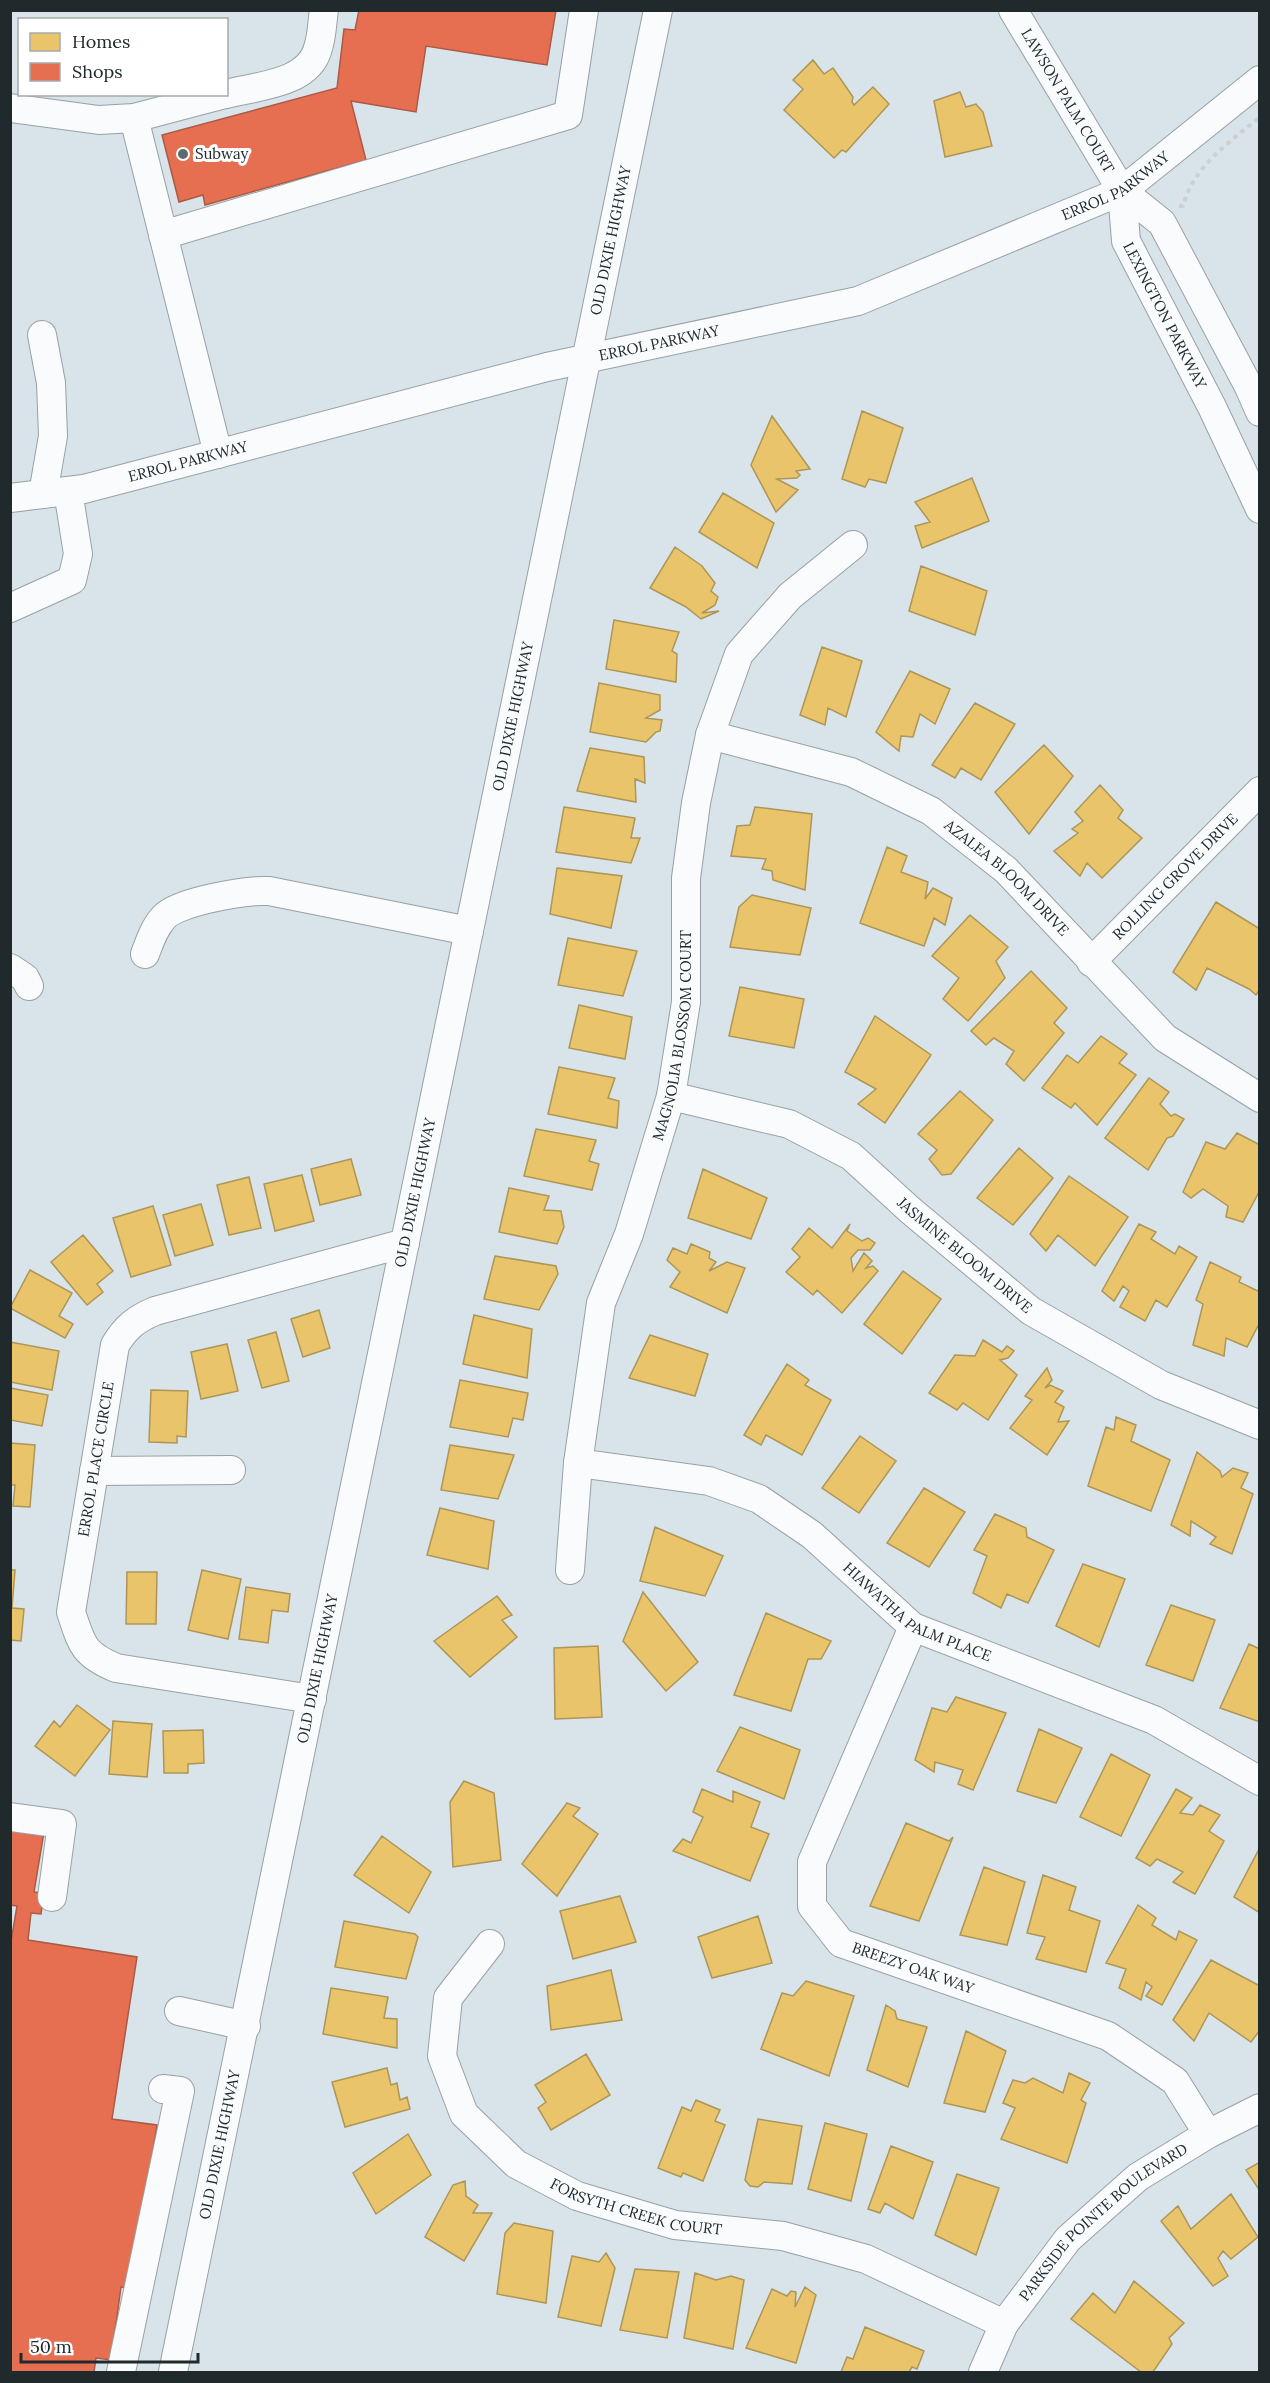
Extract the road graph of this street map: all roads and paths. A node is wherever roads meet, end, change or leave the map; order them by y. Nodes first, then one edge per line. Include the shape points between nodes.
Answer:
1 (324, 10) edge
2 (584, 10) edge
3 (658, 10) edge
4 (1013, 10) edge
5 (1260, 80) edge
6 (228, 94) edge
7 (218, 96) edge
8 (10, 108) edge
9 (1260, 117) edge
10 (134, 118) junction
11 (1122, 191) junction
12 (1176, 207) dead end
13 (163, 235) junction
14 (42, 335) dead end
15 (587, 359) junction
16 (1260, 412) edge
17 (218, 454) junction
18 (55, 493) junction
19 (10, 498) edge
20 (1260, 509) edge
21 (853, 545) dead end
22 (10, 608) edge
23 (710, 735) junction
24 (1260, 791) edge
25 (469, 931) junction
26 (145, 954) dead end
27 (1091, 962) junction
28 (671, 1096) junction
29 (1260, 1098) edge
30 (405, 1243) junction
31 (1260, 1425) edge
32 (578, 1463) junction
33 (231, 1470) dead end
34 (94, 1471) junction
35 (570, 1570) dead end
36 (913, 1627) junction
37 (312, 1699) junction
38 (1260, 1781) edge
39 (10, 1817) edge
40 (52, 1897) dead end
41 (490, 1944) dead end
42 (179, 2011) dead end
43 (246, 2026) junction
44 (163, 2089) dead end
45 (1260, 2108) edge
46 (1208, 2134) junction
47 (1004, 2324) junction
48 (124, 2372) edge
49 (173, 2373) edge
50 (983, 2373) edge

1 - 6 street via 318,50 309,66 292,78
2 - 13 street via 568,116
3 - 15 street, OLD DIXIE HIGHWAY
4 - 11 street, LAWSON PALM COURT
5 - 11 street, ERROL PARKWAY
7 - 10 street
8 - 10 street via 99,120
9 - 12 path via 1215,154 1188,189 1183,206
10 - 13 street
11 - 15 street, ERROL PARKWAY via 858,301
11 - 16 street via 1162,223
11 - 20 street, LEXINGTON PARKWAY via 1126,241
13 - 17 street
14 - 18 street via 51,383
15 - 17 street, ERROL PARKWAY
15 - 25 street, OLD DIXIE HIGHWAY
17 - 18 street, ERROL PARKWAY
18 - 19 street, ERROL PARKWAY
18 - 22 street via 78,554 72,580
21 - 23 street, MAGNOLIA BLOSSOM COURT via 790,596 739,654
23 - 27 street, AZALEA BLOOM DRIVE via 851,772 931,811 1006,870
23 - 28 street, MAGNOLIA BLOSSOM COURT via 696,803 687,878 686,1002
24 - 27 street, ROLLING GROVE DRIVE
25 - 26 street via 255,890 166,915 154,930
25 - 30 street, OLD DIXIE HIGHWAY
27 - 29 street, AZALEA BLOOM DRIVE via 1165,1038
28 - 31 street, JASMINE BLOOM DRIVE via 789,1124 851,1156 1031,1311 1161,1385
28 - 32 street, MAGNOLIA BLOSSOM COURT via 628,1234 601,1303
30 - 34 street, ERROL PLACE CIRCLE via 138,1318 125,1328 115,1345
30 - 37 street, OLD DIXIE HIGHWAY
32 - 35 street, MAGNOLIA BLOSSOM COURT
32 - 36 street, HIAWATHA PALM PLACE via 709,1480 759,1499 812,1535
33 - 34 street
34 - 37 street, ERROL PLACE CIRCLE via 71,1612 82,1645 97,1660 116,1668
36 - 38 street, HIAWATHA PALM PLACE via 1154,1720
36 - 46 street, BREEZY OAK WAY via 812,1862 812,1906 841,1943 1108,2036 1175,2081
37 - 43 street, OLD DIXIE HIGHWAY
39 - 40 street via 62,1824
41 - 47 street, FORSYTH CREEK COURT via 448,1998 442,2056 464,2114 516,2164 577,2196 675,2225 783,2236 866,2259
42 - 43 street
43 - 49 street, OLD DIXIE HIGHWAY
44 - 48 street via 180,2091
45 - 46 street, PARKSIDE POINTE BOULEVARD
46 - 47 street, PARKSIDE POINTE BOULEVARD via 1138,2177 1068,2239
47 - 50 street, PARKSIDE POINTE BOULEVARD

